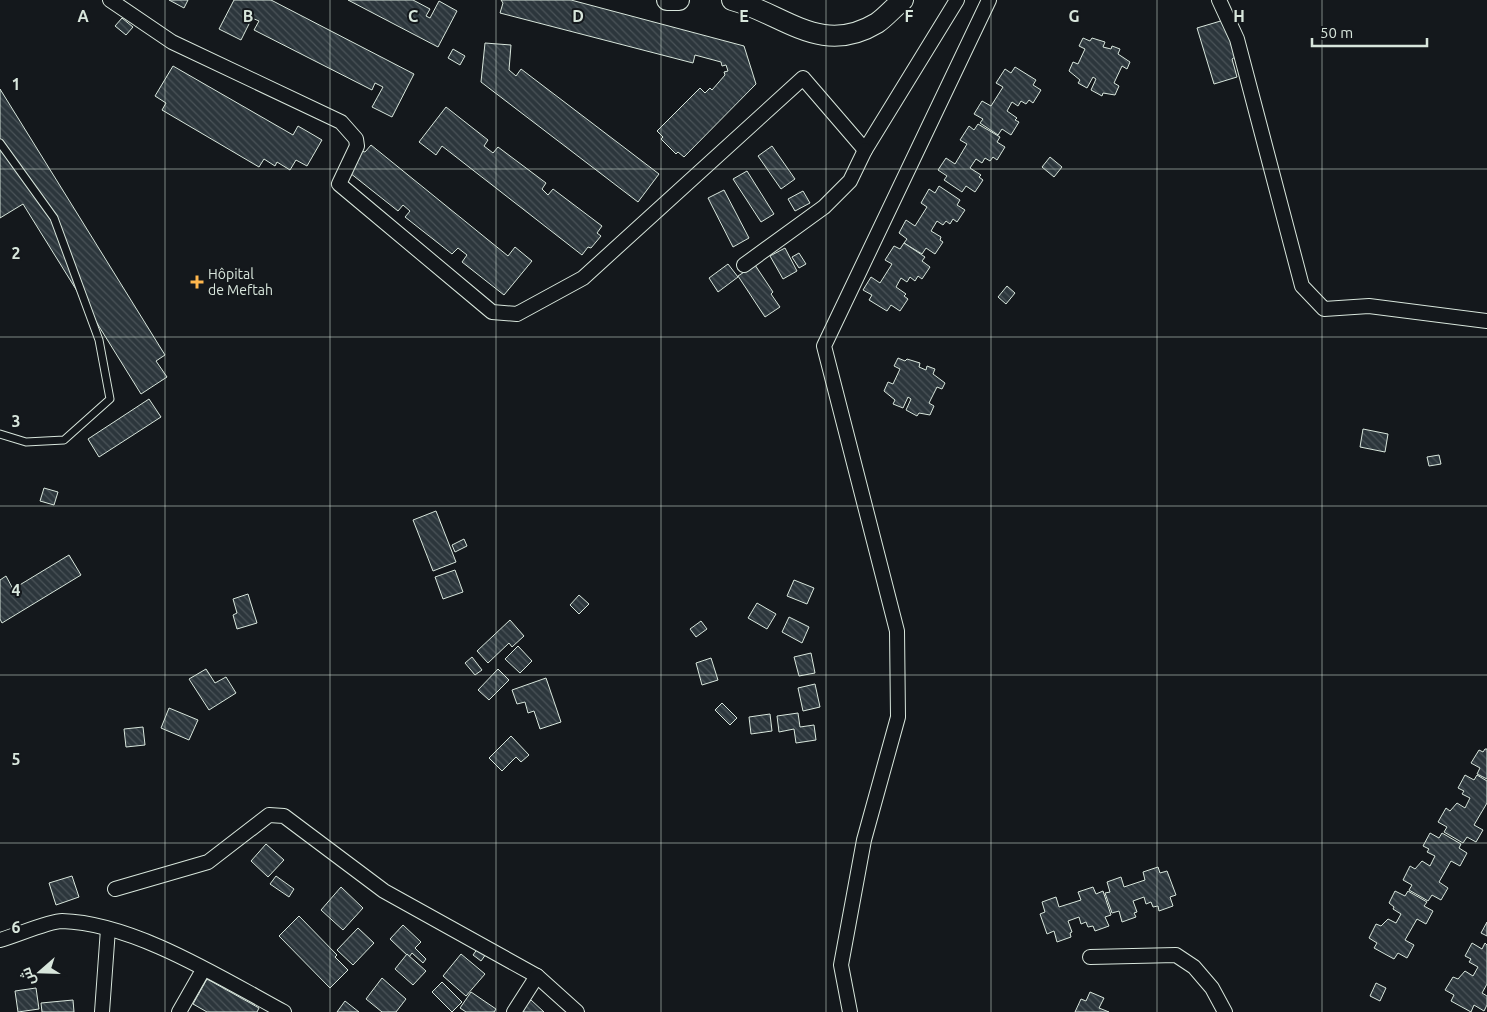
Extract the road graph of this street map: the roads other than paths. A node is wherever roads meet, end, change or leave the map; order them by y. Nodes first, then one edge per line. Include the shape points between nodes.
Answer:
1 (110, 0) edge
2 (667, 0) edge
3 (679, 0) edge
4 (732, 0) edge
5 (903, 0) edge
6 (957, 0) edge
7 (989, 0) edge
8 (1219, 0) edge
9 (0, 143) edge
10 (865, 150) junction
11 (744, 265) dead end
12 (1487, 321) edge
13 (0, 434) edge
14 (115, 889) dead end
15 (108, 929) junction
16 (0, 940) edge
17 (1090, 957) dead end
18 (204, 970) junction
19 (538, 976) junction
20 (102, 1012) edge
21 (179, 1012) edge
22 (284, 1012) edge
23 (514, 1012) edge
24 (577, 1012) edge
25 (850, 1012) edge
26 (1225, 1012) edge

1 - 10 street via 172,42 341,122 358,146 339,184 492,312 517,314 583,278 803,78
2 - 3 main road
4 - 5 main road via 756,7 817,35 836,36 877,22
6 - 10 street
7 - 25 street via 824,346 897,631 898,717 864,840 841,965
8 - 12 street via 1237,39 1302,286 1324,309 1369,306
9 - 13 lane via 54,218 99,340 110,399 64,440 26,442
10 - 11 street via 850,182 824,207
14 - 19 street via 208,862 269,815 284,816 384,891
15 - 16 street via 61,921
15 - 18 street via 163,948
15 - 20 street
17 - 26 street via 1176,955 1194,967 1212,988
18 - 21 street
18 - 22 street
19 - 23 street
19 - 24 street

